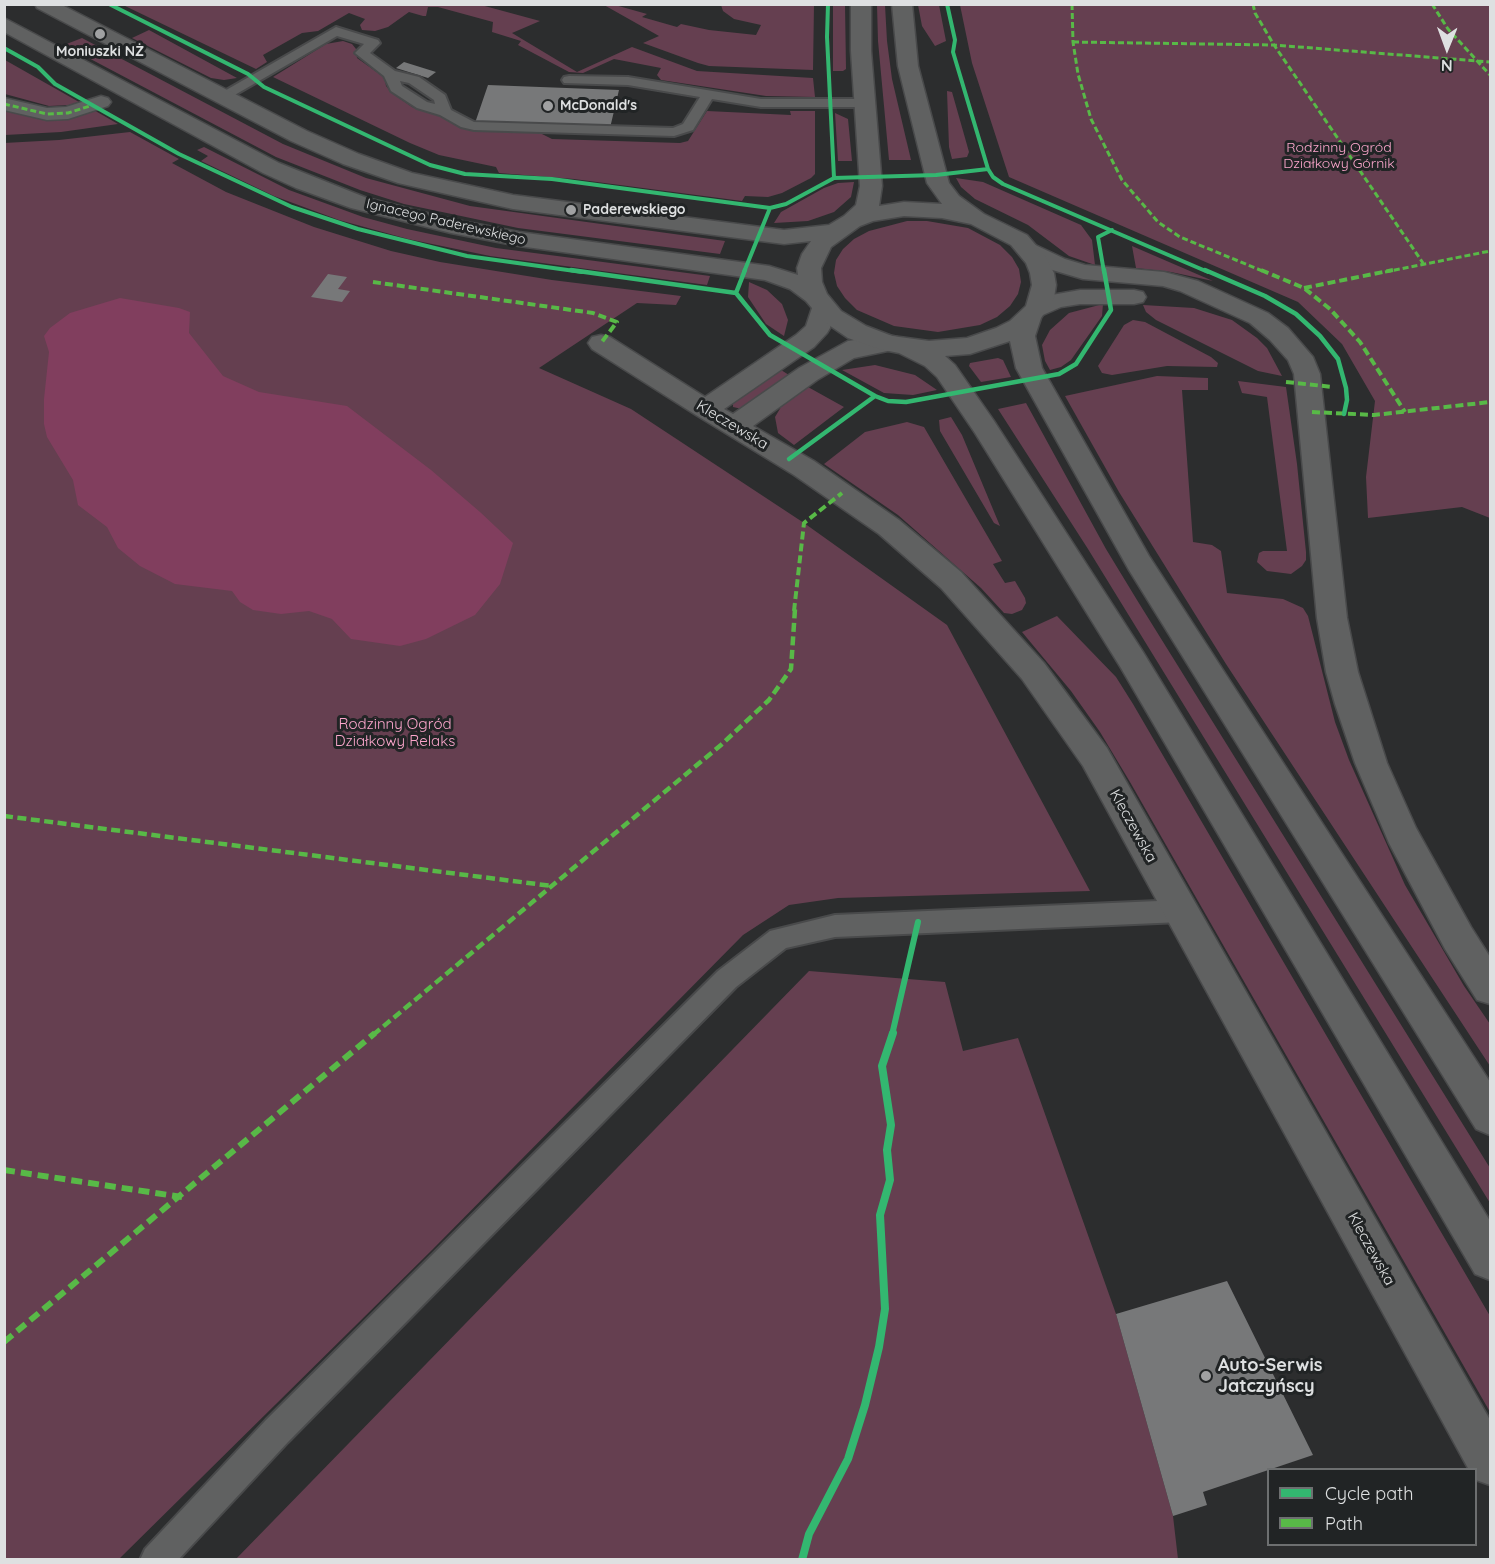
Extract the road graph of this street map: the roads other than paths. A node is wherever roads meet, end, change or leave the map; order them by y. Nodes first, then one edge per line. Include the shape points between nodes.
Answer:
1 (44, 4) edge
2 (861, 4) edge
3 (902, 4) edge
4 (4, 24) edge
5 (569, 80) dead end
6 (708, 95) junction
7 (221, 97) junction
8 (101, 102) dead end
9 (4, 104) edge
10 (866, 104) junction
11 (978, 219) junction
12 (844, 226) junction
13 (1029, 249) junction
14 (1219, 300) junction
15 (819, 301) junction
16 (1033, 313) junction
17 (601, 343) dead end
18 (898, 345) junction
19 (705, 409) junction
20 (734, 426) junction
21 (1181, 911) junction
22 (1491, 988) edge
23 (1491, 1116) edge
24 (1491, 1259) edge
25 (1491, 1463) edge
26 (156, 1560) edge

1 - 7 main road
2 - 10 main road
3 - 11 main road via 908,66 938,183 951,201
4 - 15 main road, Ignacego Paderewskiego via 271,168 358,203 519,239 770,273 799,284
5 - 6 lane via 628,81
6 - 7 lane via 688,127 674,132 474,126 422,105 396,88 390,74 362,53 373,43 336,31
6 - 10 lane via 761,103
7 - 12 main road via 351,159 405,178 478,195 769,236 803,236
8 - 9 main road via 68,113 47,114
10 - 12 main road via 870,200 862,213
11 - 12 main road via 913,209 885,212
11 - 13 main road via 1007,232
12 - 15 main road via 818,248 809,268 810,282
13 - 14 main road via 1070,268 1177,282
13 - 16 main road via 1044,285
14 - 16 main road via 1092,296 1055,301
14 - 22 main road via 1269,325 1294,349 1304,366 1332,618 1351,704 1401,833 1458,939
15 - 18 main road via 832,316 857,332
15 - 19 main road via 818,328 805,341
16 - 18 main road via 1005,334 970,346 929,349
16 - 23 main road via 1022,336 1029,368 1128,544
17 - 19 main road, Kleczewska
18 - 20 main road via 857,347 837,356
18 - 24 main road via 922,352 946,371 985,427 1132,660
19 - 20 main road, Kleczewska
20 - 21 main road, Kleczewska via 804,468 889,527 951,580 1015,649 1095,757
21 - 25 main road, Kleczewska
21 - 26 lane via 835,926 779,939 727,979 277,1431

